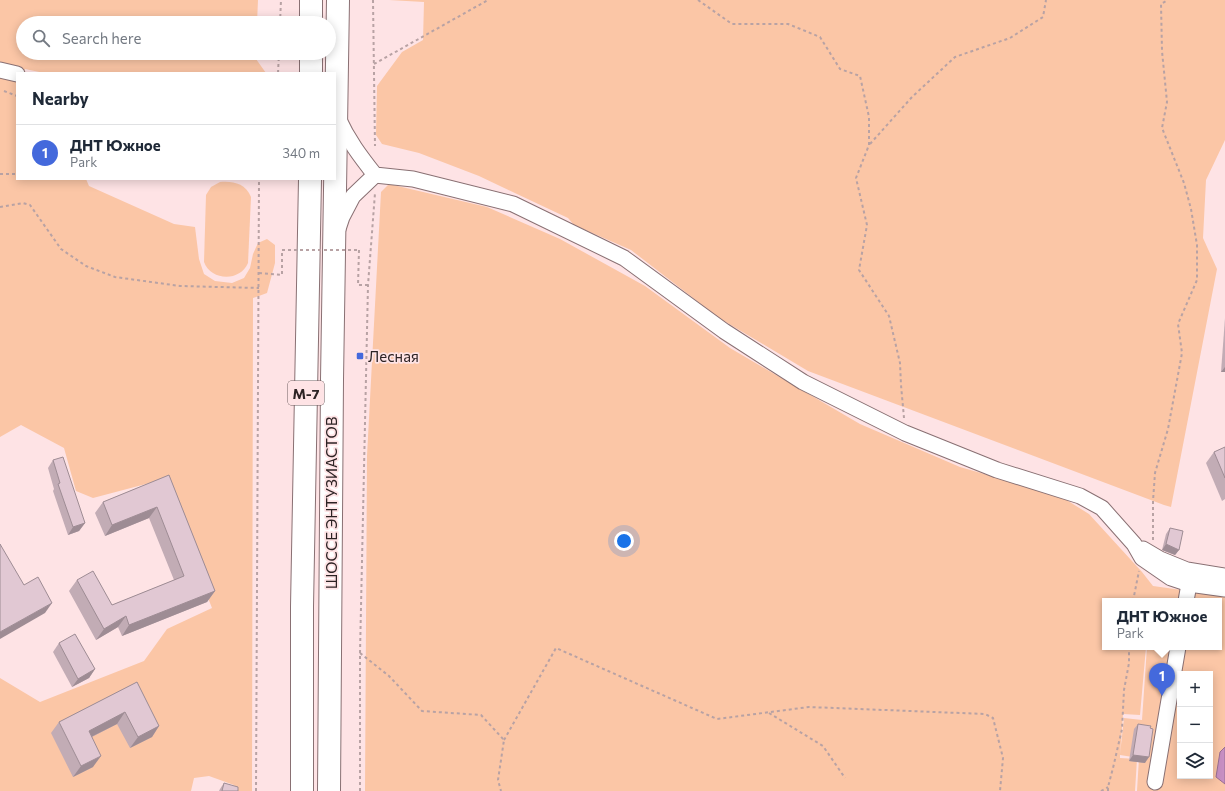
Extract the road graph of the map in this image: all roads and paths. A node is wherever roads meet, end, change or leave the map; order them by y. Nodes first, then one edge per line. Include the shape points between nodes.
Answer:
1 (281, 0) edge
2 (311, 0) edge
3 (338, 0) edge
4 (372, 0) edge
5 (488, 0) edge
6 (698, 0) edge
7 (1046, 0) edge
8 (1168, 0) edge
9 (280, 16) edge
10 (311, 16) edge
11 (279, 60) edge
12 (311, 60) edge
13 (374, 64) junction
14 (0, 70) edge
15 (278, 72) edge
16 (311, 72) edge
17 (16, 74) edge
18 (4, 92) dead end
19 (16, 96) edge
20 (336, 113) joint
21 (869, 145) junction
22 (375, 146) dead end
23 (0, 174) edge
24 (16, 174) edge
25 (259, 180) edge
26 (310, 180) edge
27 (335, 180) edge
28 (375, 180) junction
29 (0, 207) edge
30 (334, 242) junction
31 (259, 273) junction
32 (368, 285) junction
33 (259, 288) junction
34 (905, 433) junction
35 (1151, 557) junction
36 (1225, 576) edge
37 (1189, 584) junction
38 (1225, 589) edge
39 (1133, 598) edge
40 (1187, 598) edge
41 (1129, 650) edge
42 (1177, 650) edge
43 (360, 653) junction
44 (768, 712) junction
45 (504, 740) junction
46 (845, 778) dead end
47 (1155, 782) dead end
48 (1108, 787) junction
49 (256, 791) edge
50 (302, 791) edge
51 (329, 791) edge
52 (360, 791) edge
53 (501, 791) edge
54 (1000, 791) edge
55 (1101, 791) edge
56 (1108, 791) edge

1 - 9 path
2 - 10 highway
3 - 20 highway, ШОССЕ ЭНТУЗИАСТОВ / М-7
4 - 13 path
5 - 13 path
6 - 21 path via 732,24 788,24 820,37 840,69 860,76 869,117
7 - 21 path via 1043,18 1010,38 955,57 912,97
8 - 35 path via 1161,4 1167,102 1162,128 1184,183 1191,210 1197,245 1197,280 1178,324 1182,353 1168,429 1155,473 1154,537
11 - 15 path
12 - 16 highway
13 - 22 path
14 - 17 street
18 - 19 path
20 - 28 street via 344,133
21 - 34 path via 856,178 867,225 859,270 889,316 900,363
23 - 24 path
25 - 31 path
26 - 50 highway, ШОССЕ ЭНТУЗИАСТОВ / М-7 via 302,600
27 - 30 highway, ШОССЕ ЭНТУЗИАСТОВ / М-7
28 - 30 street via 353,196 342,217
28 - 32 path
28 - 34 street via 413,179 513,204 555,224 624,258 724,331 803,382
29 - 33 path via 23,203 30,205 61,249 86,266 115,277 180,286
30 - 51 highway, ШОССЕ ЭНТУЗИАСТОВ / М-7
31 - 32 path, bridge via 282,275 282,250 359,250 358,285
31 - 33 path
32 - 43 path
33 - 49 path
34 - 35 street via 997,470 1080,496 1102,508 1134,544
35 - 36 street via 1186,570
35 - 37 street via 1171,578
35 - 39 path via 1134,591
37 - 38 street
37 - 40 street
41 - 48 path via 1122,729
42 - 47 street
43 - 45 path via 389,676 422,711 481,715
43 - 52 path
44 - 45 path via 717,719 556,648
44 - 46 path via 823,746
44 - 54 path via 809,707 985,714 993,718 1003,758
45 - 53 path via 498,780
48 - 55 path
48 - 56 path

